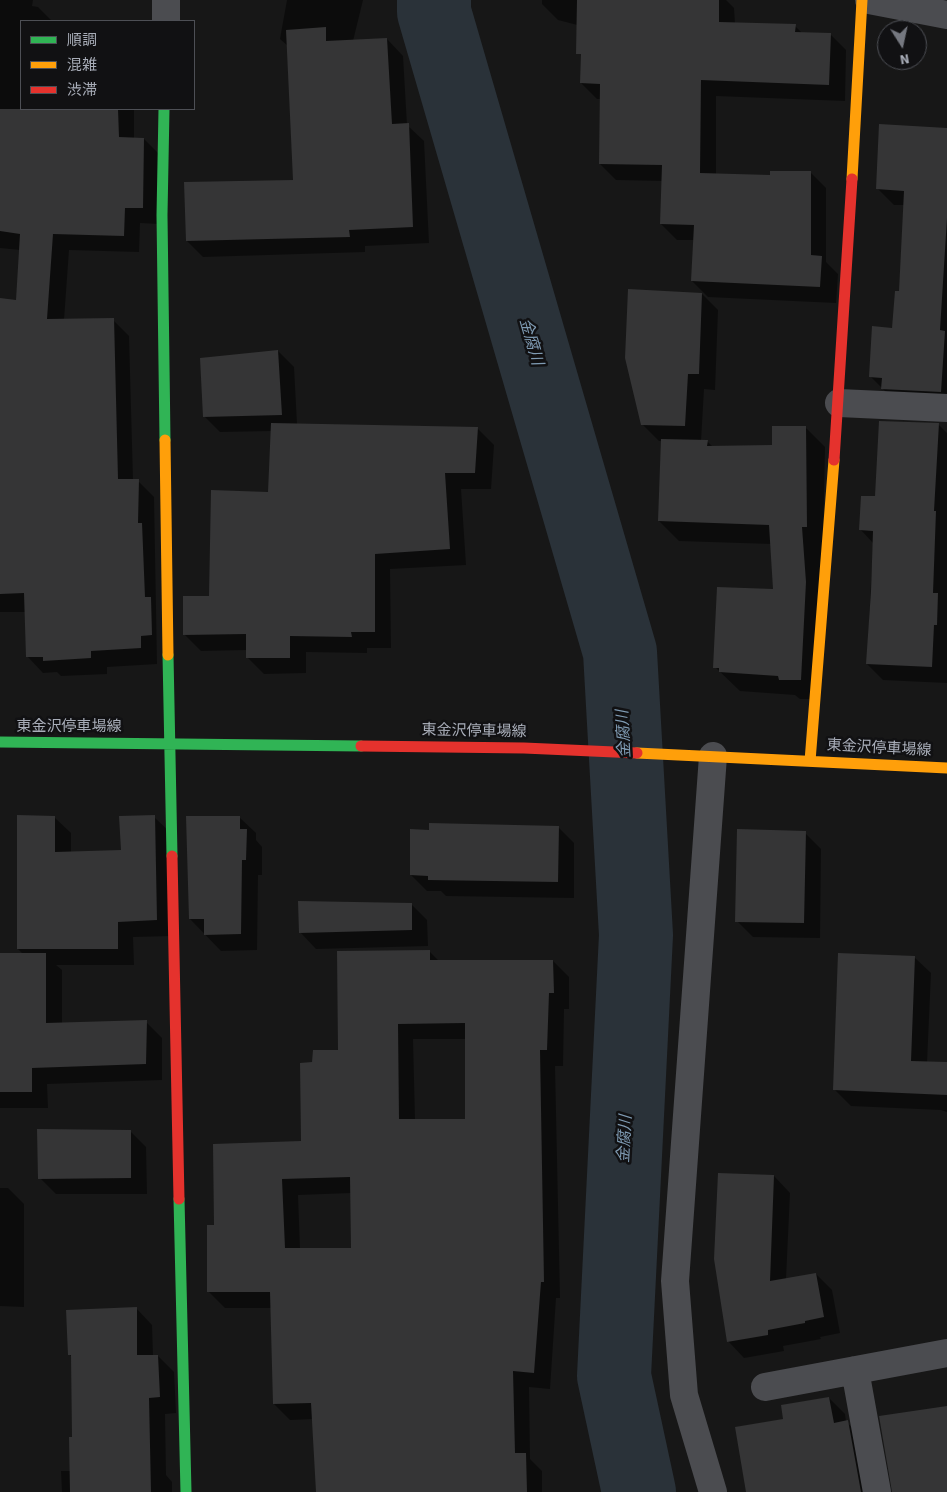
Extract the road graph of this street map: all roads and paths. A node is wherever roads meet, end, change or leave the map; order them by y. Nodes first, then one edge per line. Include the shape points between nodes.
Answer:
1 (166, 0) edge
2 (862, 0) edge
3 (869, 0) edge
4 (939, 9) edge
5 (166, 20) edge
6 (164, 110) edge
7 (839, 403) junction
8 (947, 408) edge
9 (0, 742) edge
10 (169, 744) junction
11 (701, 755) junction
12 (810, 761) junction
13 (947, 768) edge
14 (947, 1353) edge
15 (855, 1370) junction
16 (765, 1387) dead end
17 (186, 1492) edge
18 (714, 1492) edge
19 (877, 1492) edge

1 - 5 street
2 - 7 street
3 - 4 street
6 - 10 street via 162,215
7 - 8 street
7 - 12 street
9 - 10 street, 東金沢停車場線
10 - 11 street, 東金沢停車場線 via 524,748
10 - 17 street
11 - 12 street, 東金沢停車場線
11 - 18 street via 675,1281 684,1395
12 - 13 street, 東金沢停車場線
14 - 15 street
15 - 16 street
15 - 19 street

